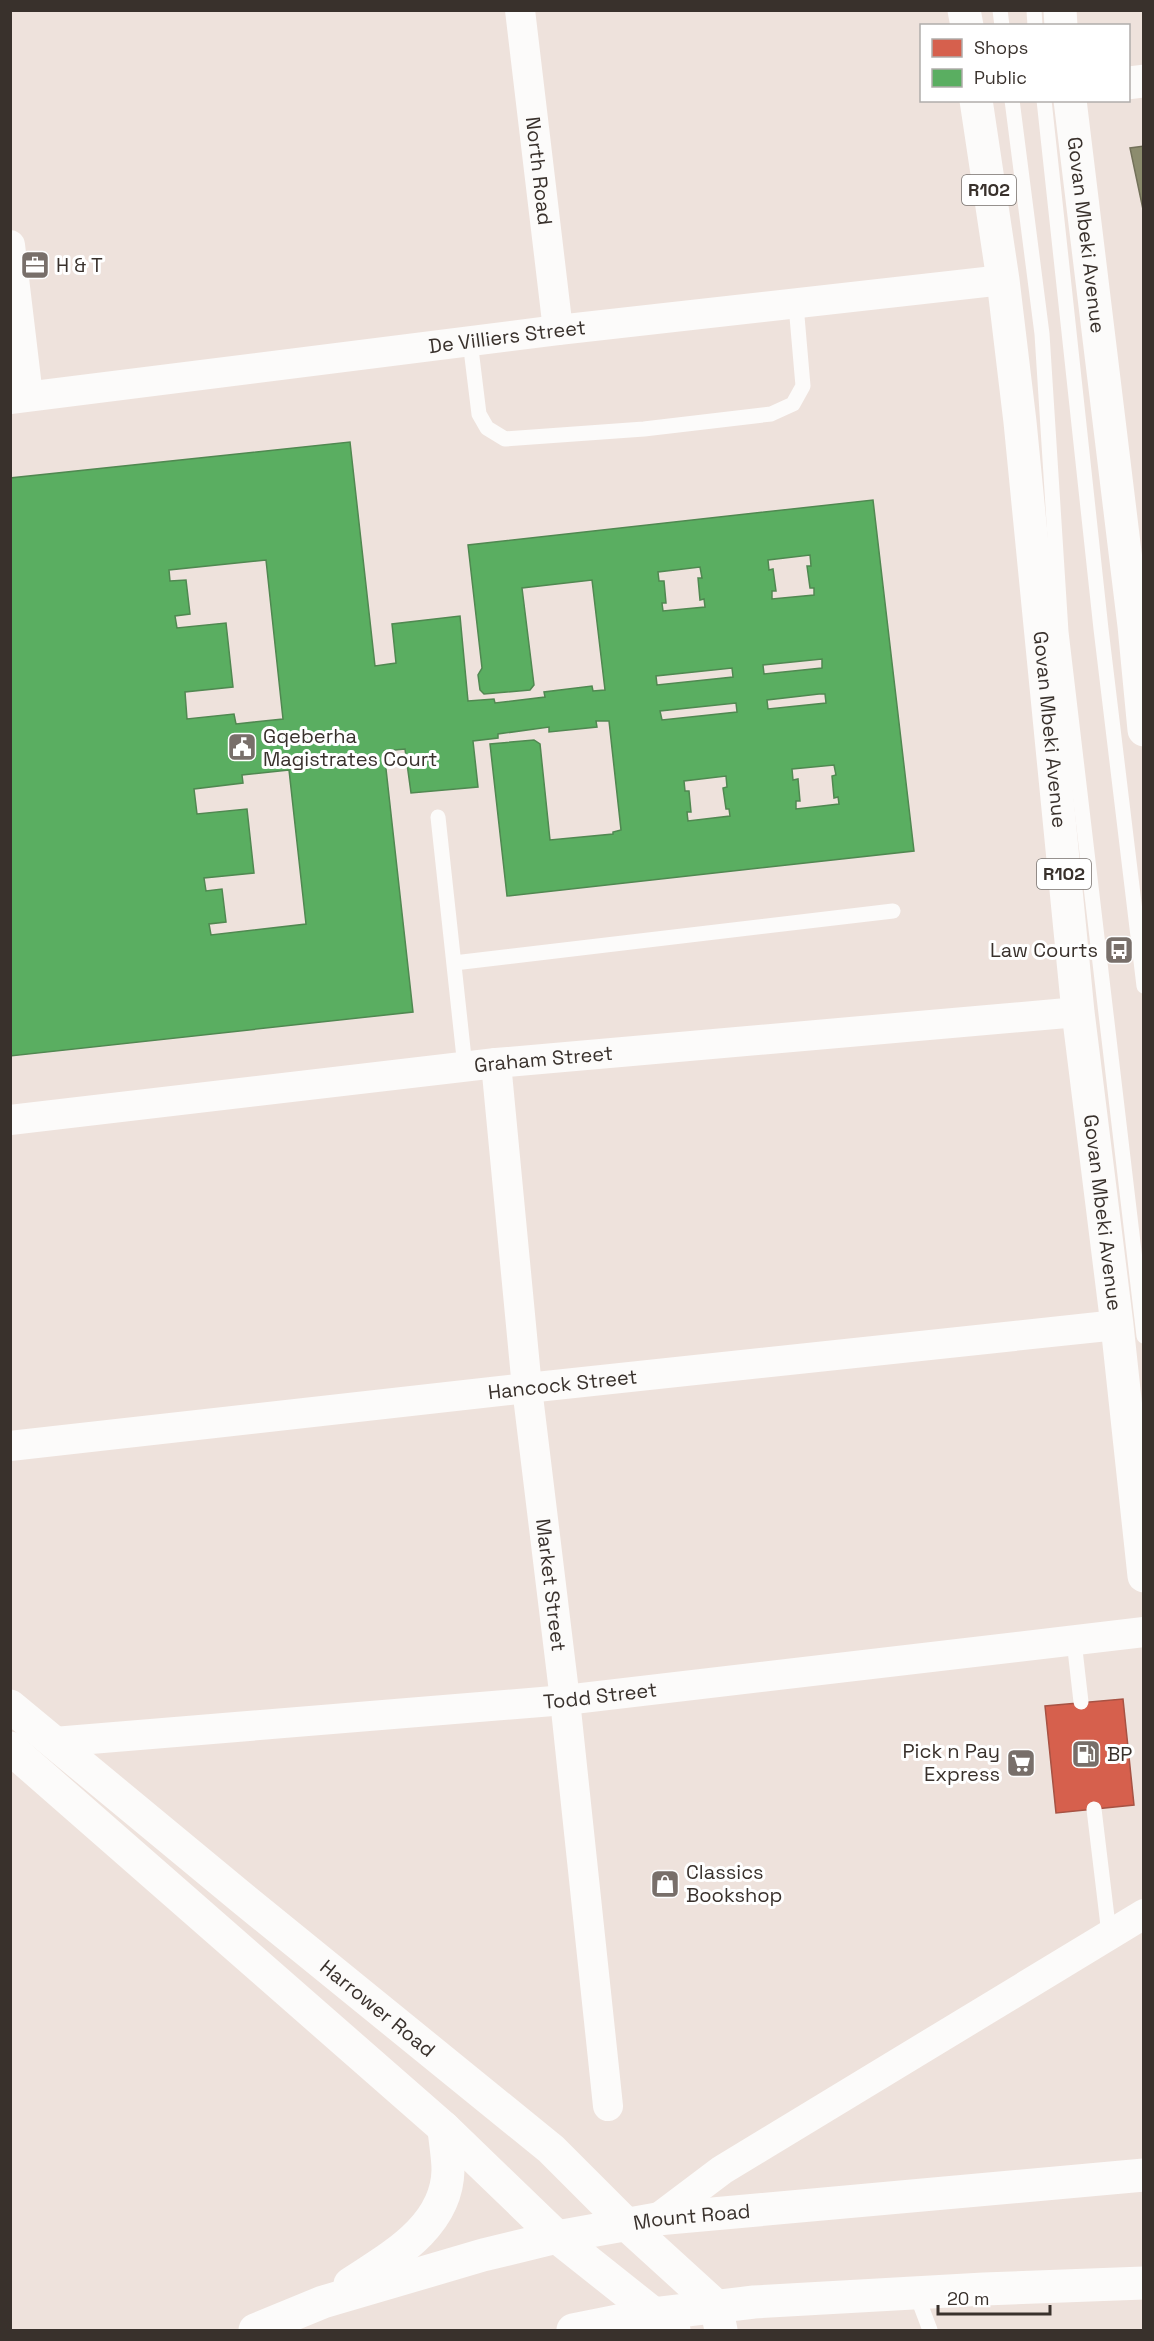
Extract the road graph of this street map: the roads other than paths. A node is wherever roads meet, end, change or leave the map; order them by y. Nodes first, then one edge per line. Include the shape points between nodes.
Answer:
1 (520, 10) edge
2 (976, 102) edge
3 (1012, 102) edge
4 (1044, 102) edge
5 (1070, 102) edge
6 (10, 245) edge
7 (1003, 280) junction
8 (796, 304) junction
9 (558, 330) junction
10 (470, 341) junction
11 (19, 398) edge
12 (1141, 689) edge
13 (1143, 730) edge
14 (438, 817) dead end
15 (893, 910) dead end
16 (454, 963) junction
17 (1143, 986) edge
18 (1078, 1012) junction
19 (496, 1063) junction
20 (465, 1067) junction
21 (10, 1120) edge
22 (1130, 1330) edge
23 (527, 1388) junction
24 (10, 1446) edge
25 (1143, 1576) edge
26 (1143, 1632) edge
27 (1074, 1641) junction
28 (565, 1700) junction
29 (1081, 1702) dead end
30 (10, 1706) edge
31 (54, 1742) junction
32 (10, 1748) edge
33 (1094, 1809) dead end
34 (1143, 1914) edge
35 (1109, 1934) junction
36 (608, 2106) dead end
37 (444, 2128) junction
38 (1143, 2175) edge
39 (641, 2222) junction
40 (557, 2238) junction
41 (1143, 2283) edge
42 (915, 2293) junction
43 (324, 2302) junction
44 (718, 2318) edge
45 (663, 2322) edge
46 (255, 2331) edge
47 (573, 2331) edge
48 (930, 2331) edge

1 - 9 street, North Road
2 - 7 main road, Govan Mbeki Avenue / R102
3 - 22 lane via 1042,334 1061,632
4 - 17 lane
5 - 12 main road, Govan Mbeki Avenue
6 - 11 street
7 - 8 street, De Villiers Street
7 - 18 main road, Govan Mbeki Avenue / R102
8 - 9 street, De Villiers Street
8 - 10 lane via 803,386 793,404 771,414 644,429 505,439 486,428 479,414
9 - 10 street, De Villiers Street
10 - 11 street, De Villiers Street
12 - 13 main road, Govan Mbeki Avenue
14 - 16 lane
15 - 16 lane
16 - 20 lane
18 - 19 street, Graham Street
18 - 22 main road, Govan Mbeki Avenue / R102
19 - 20 street, Graham Street
19 - 23 street, Market Street
20 - 21 street, Graham Street
22 - 23 street, Hancock Street
22 - 25 main road, Govan Mbeki Avenue / R102
23 - 24 street, Hancock Street
23 - 28 street, Market Street
26 - 27 street, Todd Street
27 - 28 street, Todd Street
27 - 29 lane
28 - 31 street, Todd Street
28 - 36 street, Market Street
30 - 31 main road, Harrower Road
31 - 39 main road, Harrower Road
32 - 37 main road
33 - 35 lane
34 - 35 street
35 - 39 street
37 - 40 main road
37 - 43 main road via 448,2170 444,2193 434,2214 398,2252
38 - 39 main road, Mount Road
39 - 40 main road, Mount Road
39 - 44 main road, Harrower Road
40 - 43 main road, Mount Road via 483,2255
40 - 45 main road
41 - 42 main road
42 - 44 main road
42 - 48 lane
43 - 46 main road, Mount Road
44 - 45 main road
45 - 47 main road

